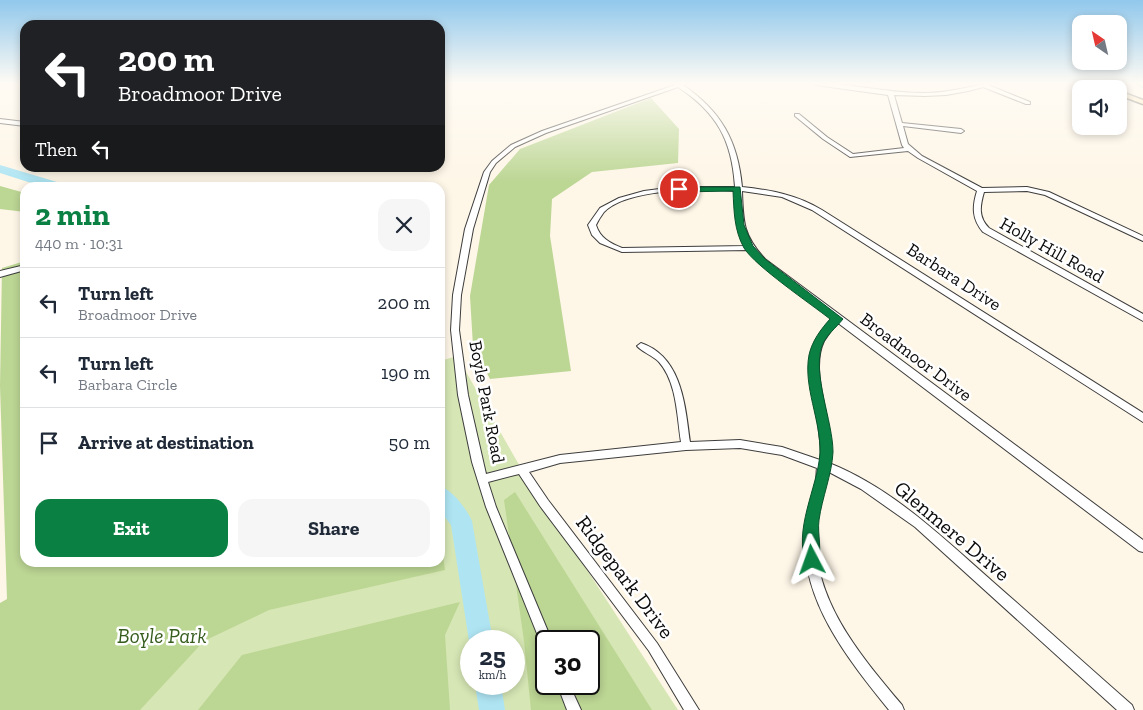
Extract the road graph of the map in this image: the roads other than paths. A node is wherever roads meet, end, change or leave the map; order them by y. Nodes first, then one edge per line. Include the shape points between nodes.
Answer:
1 (592, 116) edge
2 (714, 116) edge
3 (799, 116) edge
4 (898, 116) edge
5 (0, 121) edge
6 (20, 123) edge
7 (900, 124) junction
8 (961, 131) dead end
9 (908, 149) junction
10 (737, 189) junction
11 (981, 190) junction
12 (1143, 239) edge
13 (749, 248) junction
14 (20, 268) edge
15 (0, 274) edge
16 (1143, 318) edge
17 (837, 319) junction
18 (641, 346) dead end
19 (1143, 418) edge
20 (686, 446) junction
21 (823, 465) junction
22 (522, 470) junction
23 (483, 479) junction
24 (1143, 547) edge
25 (541, 630) edge
26 (568, 695) edge
27 (574, 710) edge
28 (692, 710) edge
29 (897, 710) edge
30 (1127, 710) edge

1 - 23 street, Boyle Park Road via 519,143 494,162 481,186 466,244 455,330 463,395
2 - 10 street, Broadmoor Drive via 736,164
3 - 9 street via 852,156
4 - 7 street
5 - 6 street
7 - 8 street
7 - 9 street
9 - 11 street
10 - 13 street, Broadmoor Drive via 740,225
10 - 13 street, Barbara Drive via 665,190 626,196 600,210 593,228 597,237 622,250
10 - 19 street, Barbara Drive via 778,194 807,204
11 - 12 street via 1027,189 1048,193
11 - 16 street, Holly Hill Road via 976,214 986,230
13 - 17 street, Broadmoor Drive
14 - 15 street
17 - 21 street via 826,330 814,356 826,453
17 - 24 street, Broadmoor Drive
18 - 20 street via 663,358 674,381
20 - 21 street, Glenmere Drive via 761,447
20 - 22 street, Glenmere Drive via 560,459
21 - 29 street via 810,534 818,584 835,626 862,667
21 - 30 street, Glenmere Drive via 864,486 919,523
22 - 23 street, Glenmere Drive
22 - 28 street, Ridgepark Drive via 654,647
23 - 25 street, Boyle Park Road via 491,507
26 - 27 street

